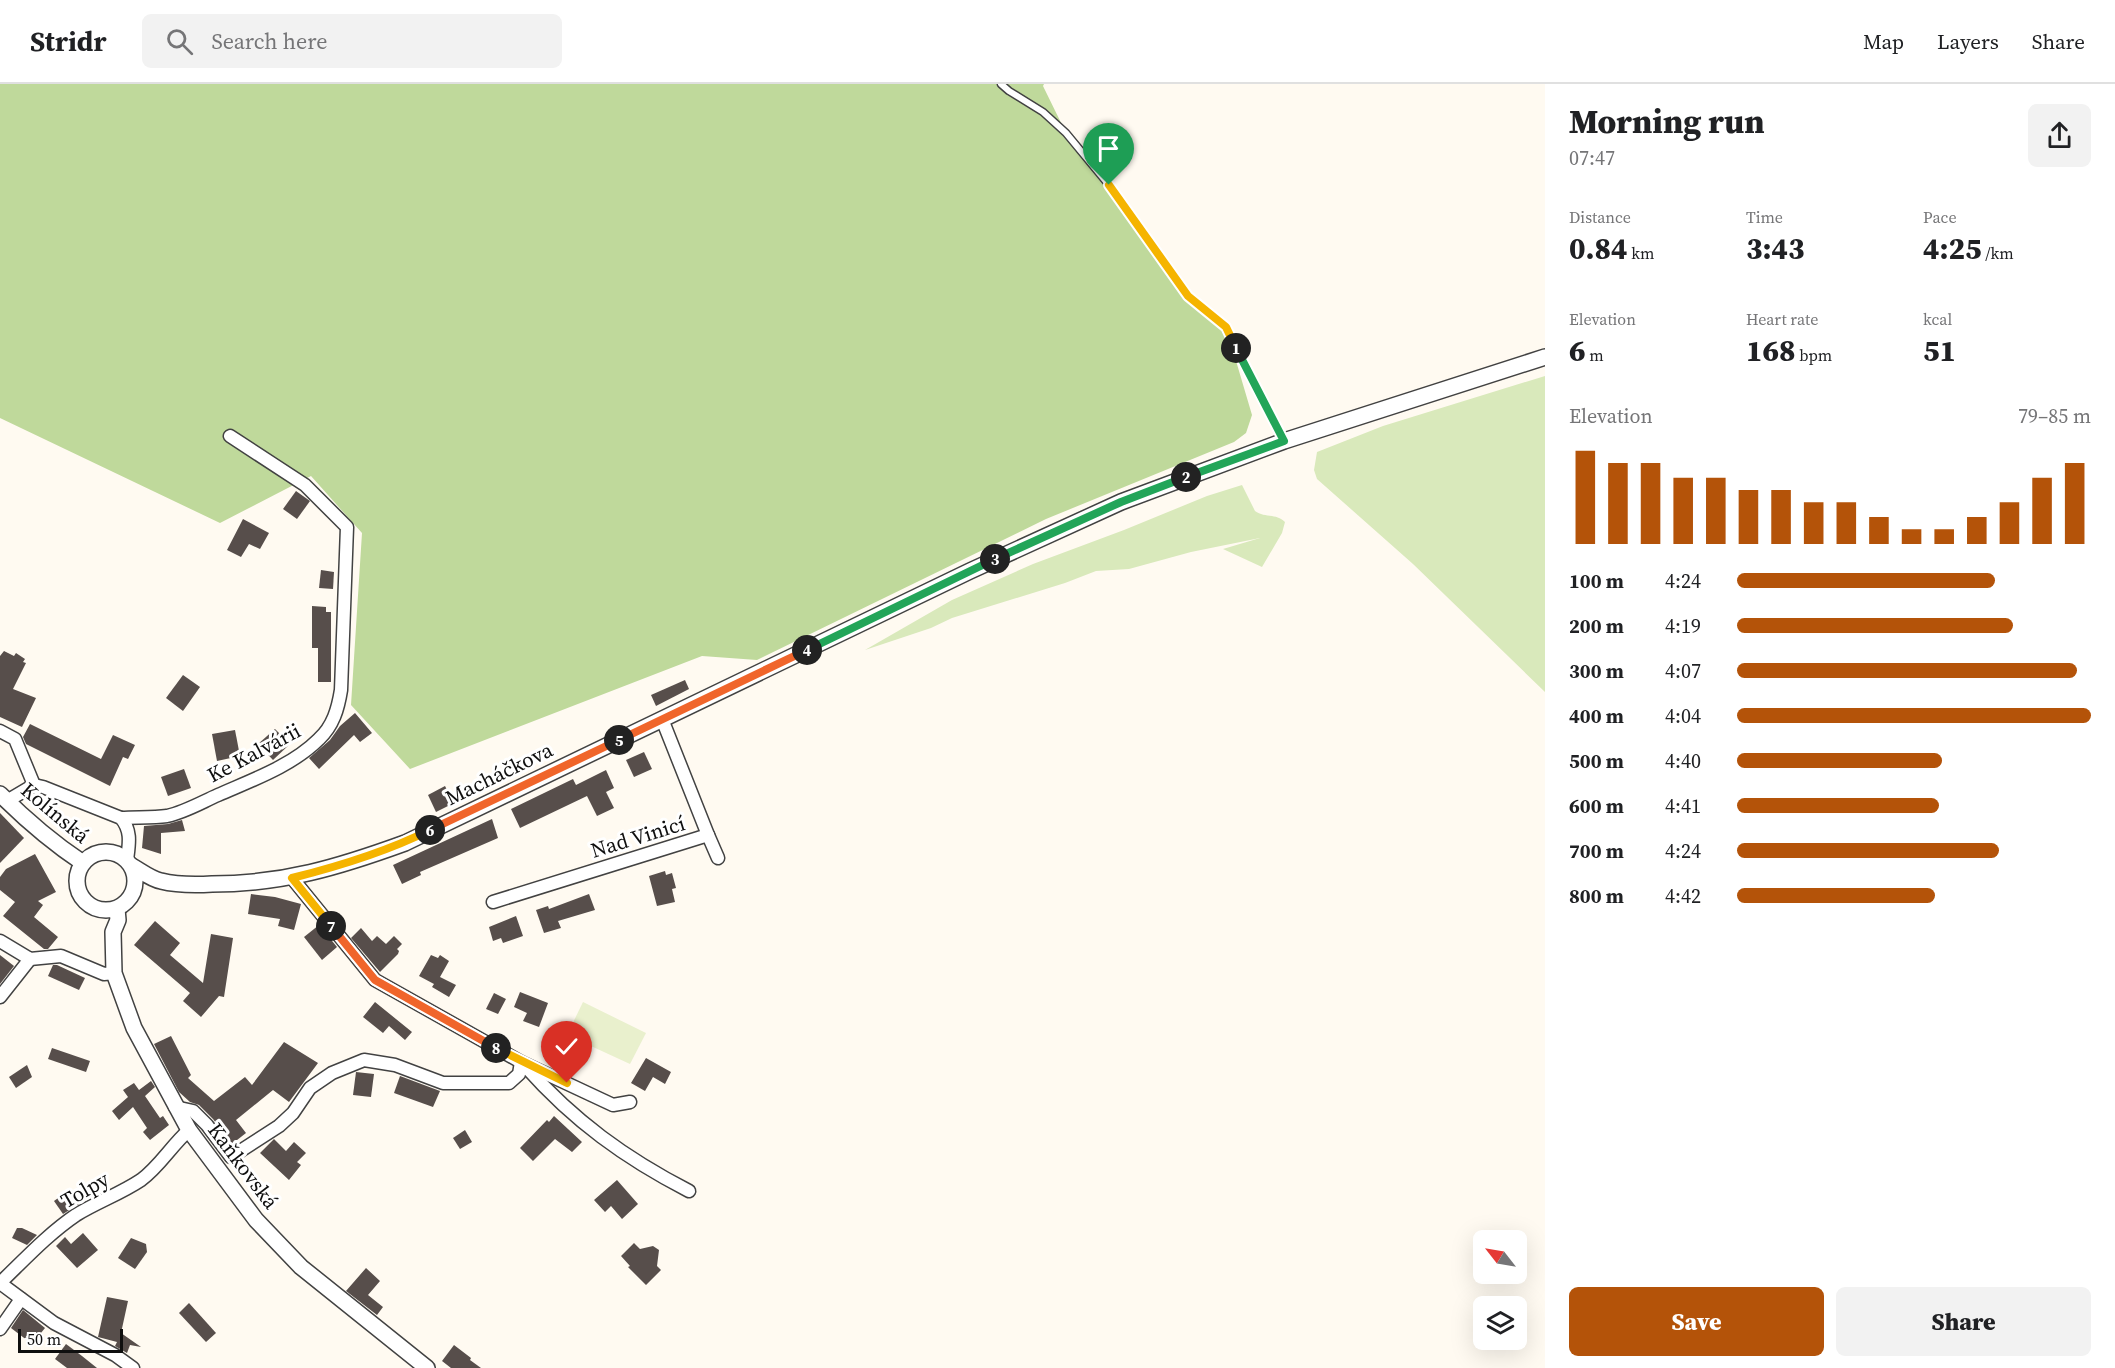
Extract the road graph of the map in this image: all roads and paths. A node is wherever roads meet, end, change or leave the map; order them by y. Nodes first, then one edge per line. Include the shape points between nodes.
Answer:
1 (1002, 84) edge
2 (1545, 357) edge
3 (230, 436) dead end
4 (1284, 441) junction
5 (669, 716) junction
6 (0, 731) edge
7 (34, 786) junction
8 (3, 798) edge
9 (121, 818) junction
10 (708, 835) junction
11 (718, 858) dead end
12 (83, 863) junction
13 (129, 863) junction
14 (292, 878) junction
15 (159, 881) junction
16 (134, 891) junction
17 (493, 902) dead end
18 (117, 909) junction
19 (99, 910) junction
20 (113, 932) junction
21 (0, 941) edge
22 (30, 959) junction
23 (114, 973) junction
24 (0, 997) edge
25 (521, 1062) junction
26 (630, 1102) dead end
27 (175, 1107) junction
28 (189, 1130) junction
29 (689, 1191) dead end
30 (0, 1283) edge
31 (21, 1299) junction
32 (0, 1329) edge
33 (133, 1368) edge
34 (427, 1368) edge

1 - 4 lane via 1066,133 1109,185 1188,296 1226,327
2 - 4 street, Macháčkova
3 - 9 street, Ke Kalvárii via 305,485 346,528 338,708 319,740 284,764 183,811 166,816
4 - 5 street, Macháčkova via 1121,502
5 - 10 street, Nad Vinicí
5 - 14 street, Macháčkova via 405,843
6 - 7 street via 15,739
7 - 8 street
7 - 9 street
8 - 12 street, Kolínská
9 - 13 street via 130,834
10 - 11 street
10 - 17 street, Nad Vinicí
12 - 13 street via 112,852
12 - 19 street via 78,872 78,891 83,900
13 - 15 street
13 - 16 street via 136,882
14 - 15 street, Macháčkova via 192,885
14 - 25 street via 375,980
15 - 16 street
16 - 18 street
18 - 19 street
18 - 20 street, Kaňkovská
19 - 20 street
20 - 23 street, Kaňkovská
21 - 22 street
22 - 23 street via 61,956 104,974
22 - 24 street
23 - 27 street, Kaňkovská via 134,1028
25 - 26 street via 613,1105
25 - 27 street via 519,1074 509,1083 479,1084 443,1083 395,1065 364,1060 332,1073 310,1088 279,1126 231,1157 193,1111
25 - 29 street via 573,1115 608,1143
27 - 28 street, Kaňkovská
28 - 30 street, Tolpy via 158,1166 76,1215
28 - 34 street, Kaňkovská via 256,1220 301,1267
30 - 31 street
31 - 32 street
31 - 33 street via 54,1323

